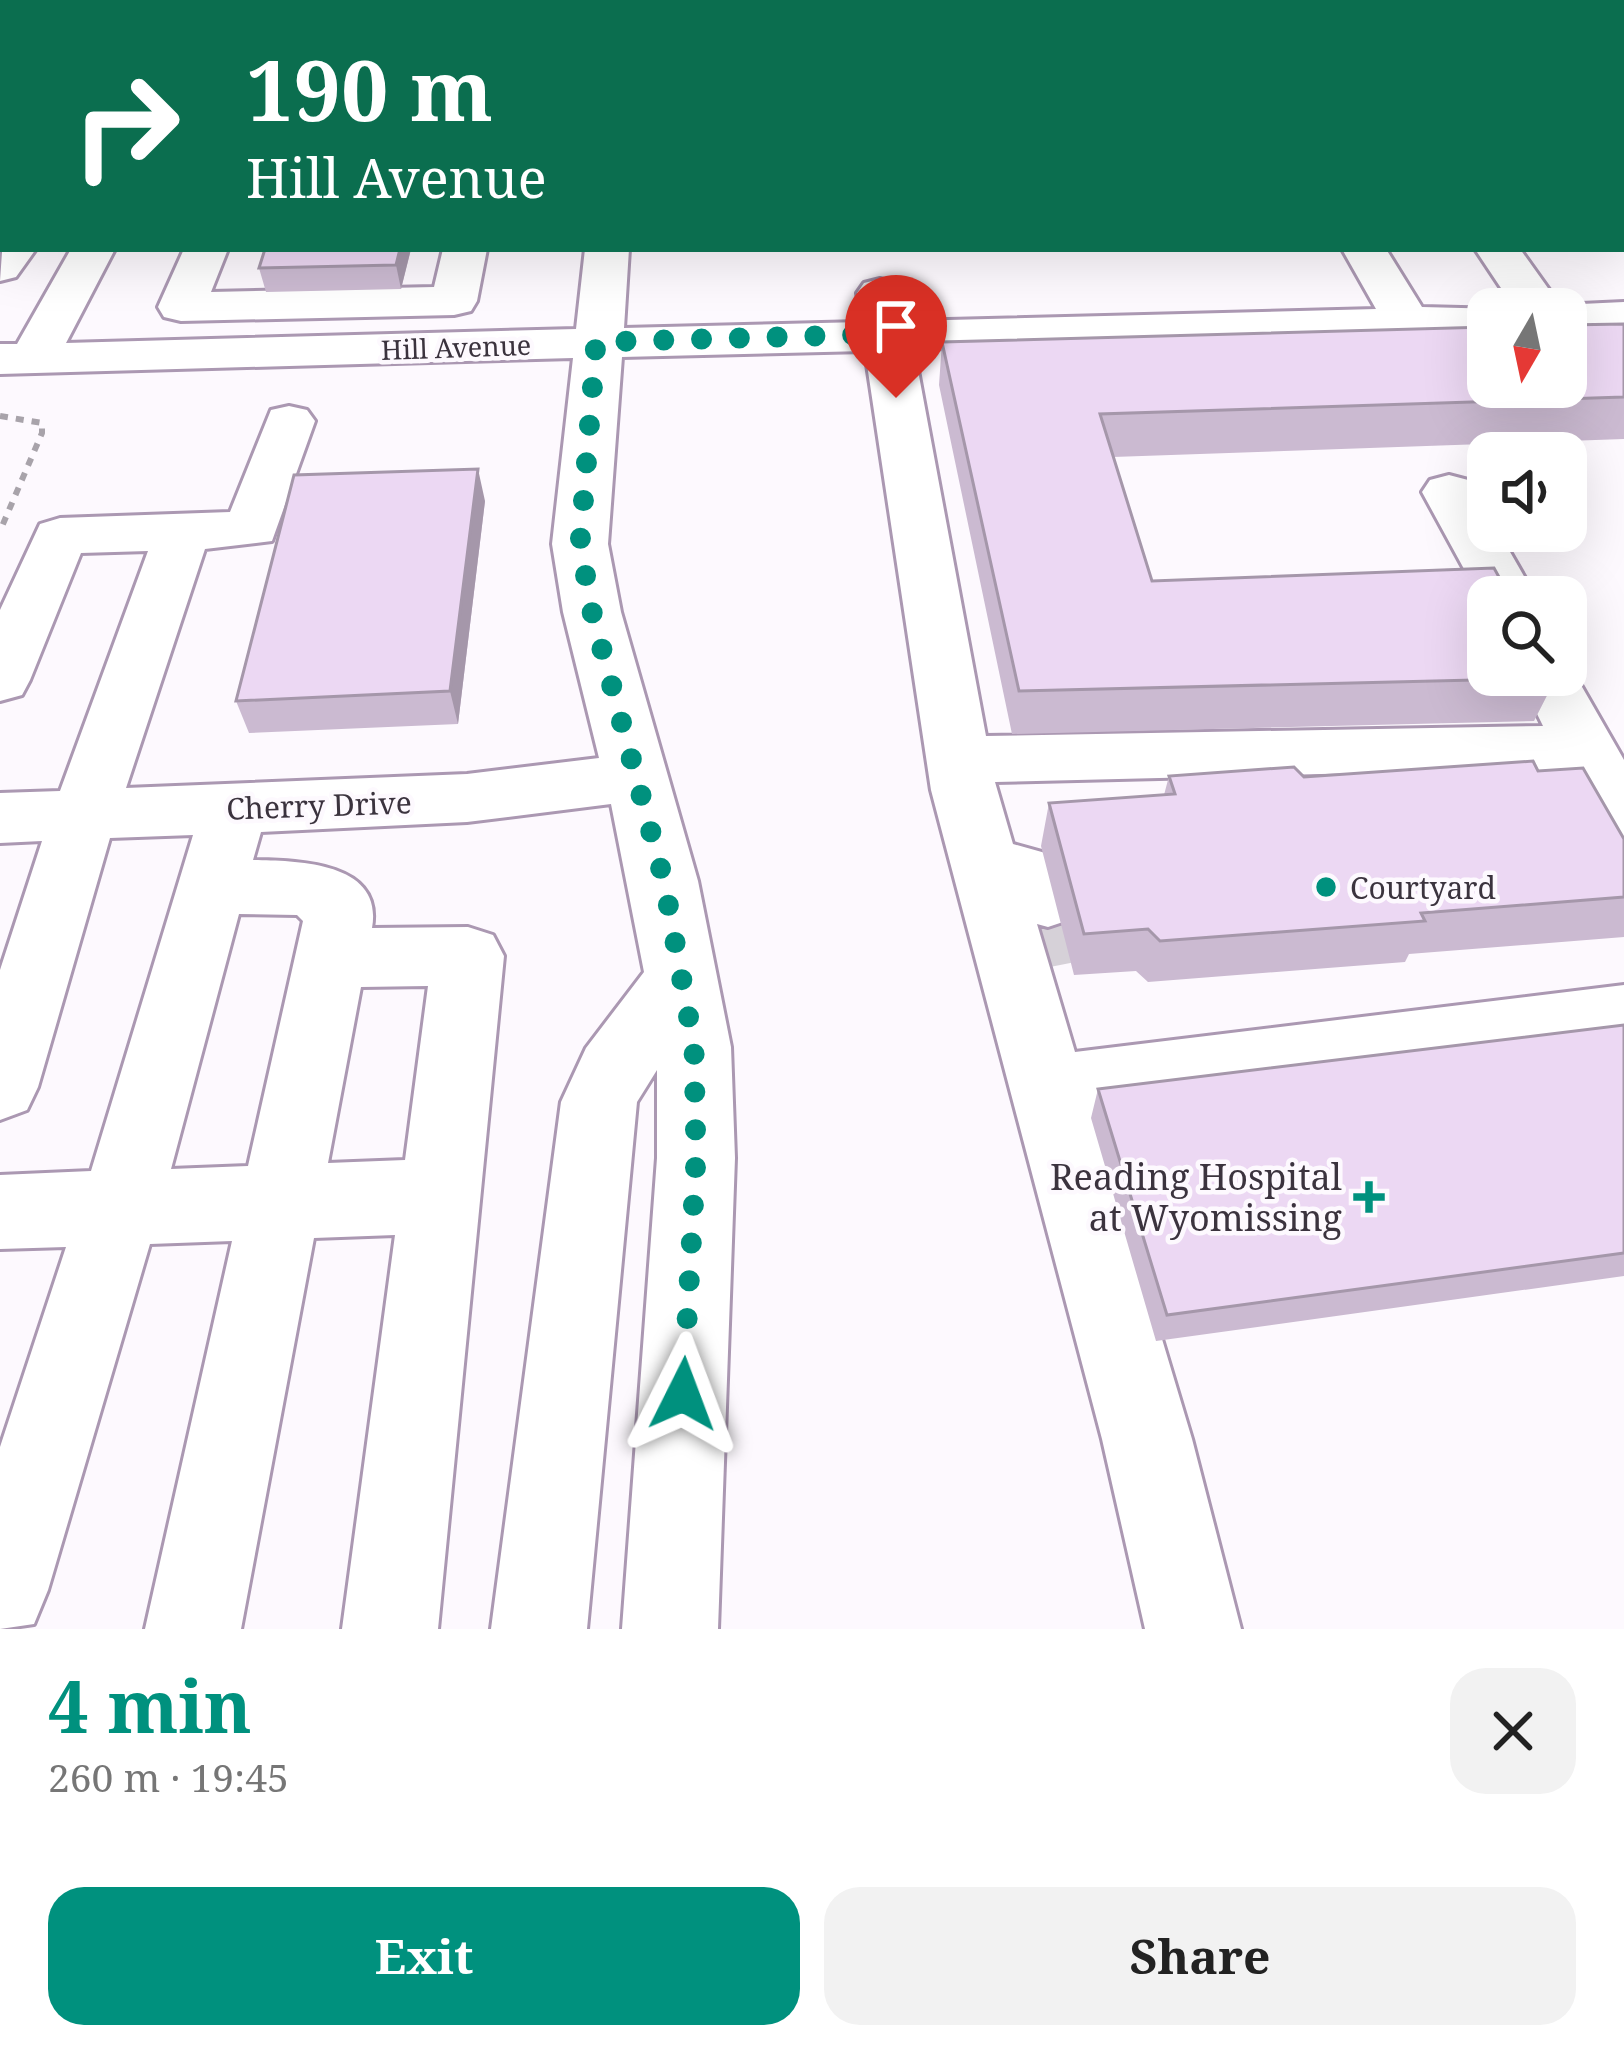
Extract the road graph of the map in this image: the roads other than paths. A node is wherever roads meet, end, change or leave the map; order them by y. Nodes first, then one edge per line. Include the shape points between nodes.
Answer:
1 (91, 252) edge
2 (205, 252) edge
3 (464, 252) edge
4 (607, 252) edge
5 (1366, 252) edge
6 (1499, 252) edge
7 (1524, 288) edge
8 (1025, 289) dead end
9 (789, 295) dead end
10 (882, 314) junction
11 (1624, 316) edge
12 (1587, 317) edge
13 (1467, 321) edge
14 (1407, 322) junction
15 (596, 342) junction
16 (17, 359) edge
17 (289, 422) dead end
18 (1449, 492) dead end
19 (183, 532) junction
20 (1495, 576) edge
21 (0, 680) edge
22 (1596, 758) edge
23 (636, 777) junction
24 (234, 808) junction
25 (970, 808) junction
26 (84, 814) junction
27 (0, 818) edge
28 (212, 887) junction
29 (1044, 955) junction
30 (331, 958) junction
31 (679, 981) junction
32 (1624, 1016) edge
33 (0, 1087) edge
34 (1048, 1089) junction
35 (440, 1196) junction
36 (281, 1200) junction
37 (121, 1204) junction
38 (0, 1212) edge
39 (0, 1589) edge
40 (193, 1629) edge
41 (390, 1629) edge
42 (539, 1629) edge
43 (670, 1629) edge
44 (1193, 1629) edge

1 - 16 street
2 - 3 street via 181,307 454,301
4 - 15 street
5 - 14 street
6 - 7 street
8 - 10 street
9 - 10 street
10 - 14 street, Hill Avenue
10 - 15 street, Hill Avenue
10 - 25 street
11 - 12 street
13 - 14 street, Hill Avenue
15 - 16 street, Hill Avenue
15 - 23 street via 580,544
17 - 19 street via 252,530
18 - 20 street
19 - 21 street via 60,536
19 - 26 street
22 - 25 street via 1552,781
23 - 24 street, Cherry Drive via 467,799
23 - 31 street
24 - 26 street, Cherry Drive
24 - 28 street
25 - 29 street
25 - 29 street via 1032,875
26 - 27 street, Cherry Drive
26 - 33 street
28 - 30 street via 314,888 340,913
28 - 37 street
29 - 34 street
30 - 35 street via 468,956
30 - 36 street
31 - 42 street via 598,1102
31 - 43 street via 694,1047 696,1158
32 - 34 street
34 - 44 street
35 - 36 street
35 - 41 street
36 - 37 street
36 - 40 street
37 - 38 street
37 - 39 street

